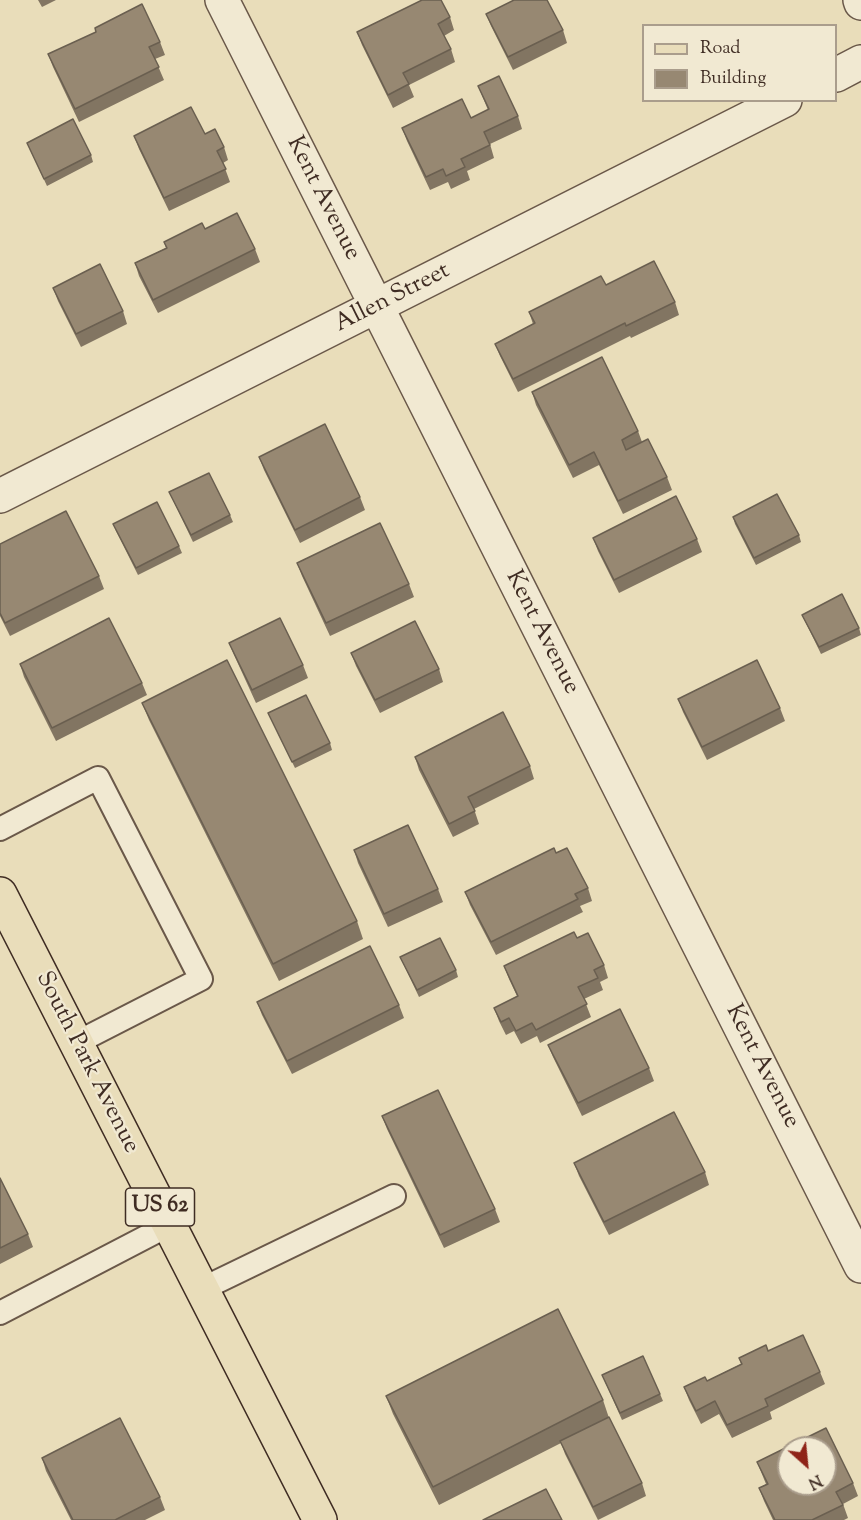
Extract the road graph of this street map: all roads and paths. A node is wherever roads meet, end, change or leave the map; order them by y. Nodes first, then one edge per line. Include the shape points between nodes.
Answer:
1 (222, 0) edge
2 (861, 62) edge
3 (837, 74) edge
4 (781, 102) edge
5 (377, 307) junction
6 (0, 496) edge
7 (0, 829) edge
8 (0, 894) edge
9 (76, 1043) junction
10 (394, 1196) dead end
11 (169, 1225) junction
12 (861, 1266) edge
13 (202, 1289) junction
14 (0, 1313) edge
15 (320, 1520) edge

1 - 5 street, Kent Avenue
2 - 3 street
4 - 5 street, Allen Street
5 - 6 street, Allen Street
5 - 12 street, Kent Avenue
7 - 9 lane via 98,778 201,979
8 - 9 main road, South Park Avenue / US 62
9 - 11 main road, South Park Avenue / US 62
10 - 13 lane
11 - 13 main road, South Park Avenue / US 62
11 - 14 lane
13 - 15 main road, South Park Avenue / US 62

